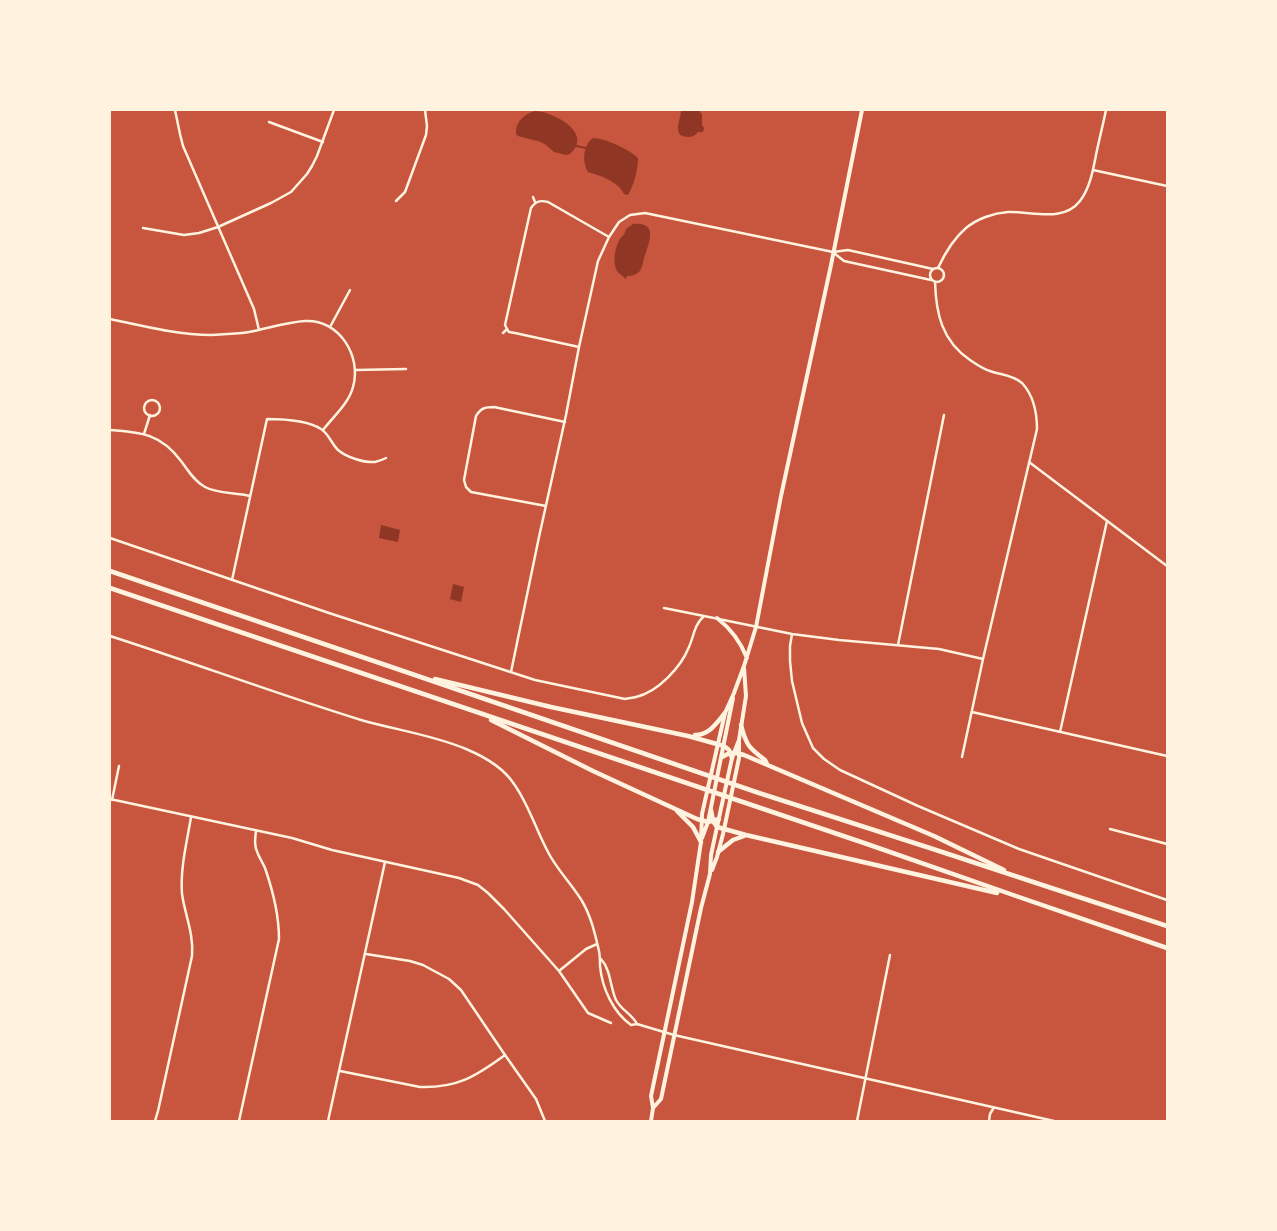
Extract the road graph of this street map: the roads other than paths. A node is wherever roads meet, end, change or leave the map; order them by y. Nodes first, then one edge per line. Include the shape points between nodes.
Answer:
1 (175, 110) edge
2 (334, 110) edge
3 (425, 110) edge
4 (862, 110) edge
5 (1106, 110) edge
6 (269, 122) dead end
7 (323, 142) junction
8 (1093, 170) junction
9 (1167, 186) edge
10 (533, 197) dead end
11 (396, 201) dead end
12 (535, 202) junction
13 (218, 227) junction
14 (143, 228) dead end
15 (609, 237) junction
16 (833, 252) junction
17 (938, 268) junction
18 (933, 269) junction
19 (944, 277) junction
20 (948, 278) dead end
21 (931, 280) junction
22 (935, 282) junction
23 (350, 290) dead end
24 (110, 319) edge
25 (330, 327) junction
26 (507, 329) junction
27 (259, 330) junction
28 (503, 333) dead end
29 (579, 347) junction
30 (406, 369) dead end
31 (356, 370) junction
32 (150, 415) junction
33 (944, 415) dead end
34 (564, 422) junction
35 (110, 430) edge
36 (323, 430) junction
37 (144, 434) junction
38 (386, 458) dead end
39 (1029, 462) junction
40 (250, 496) junction
41 (546, 506) junction
42 (1108, 521) junction
43 (110, 538) edge
44 (1167, 566) edge
45 (110, 571) edge
46 (232, 580) junction
47 (110, 588) edge
48 (664, 608) dead end
49 (704, 616) junction
50 (717, 618) junction
51 (756, 626) junction
52 (792, 634) junction
53 (110, 636) edge
54 (898, 645) junction
55 (747, 658) junction
56 (983, 659) junction
57 (744, 666) junction
58 (409, 672) junction
59 (511, 672) junction
60 (734, 693) junction
61 (972, 712) junction
62 (476, 713) junction
63 (724, 713) junction
64 (741, 726) junction
65 (1060, 732) junction
66 (688, 736) junction
67 (717, 744) junction
68 (724, 746) junction
69 (734, 753) junction
70 (722, 756) junction
71 (1167, 756) edge
72 (962, 757) dead end
73 (732, 758) joint
74 (766, 764) junction
75 (119, 766) dead end
76 (111, 800) edge
77 (675, 809) junction
78 (711, 810) joint
79 (191, 817) junction
80 (719, 819) junction
81 (702, 820) junction
82 (711, 821) junction
83 (717, 827) junction
84 (1110, 828) dead end
85 (724, 829) junction
86 (256, 830) junction
87 (746, 836) junction
88 (701, 842) junction
89 (1167, 844) edge
90 (718, 852) junction
91 (385, 862) junction
92 (710, 874) junction
93 (1021, 878) junction
94 (1016, 896) junction
95 (1167, 900) edge
96 (1167, 926) edge
97 (597, 944) junction
98 (1167, 948) edge
99 (366, 954) junction
100 (890, 955) dead end
101 (600, 958) junction
102 (559, 971) junction
103 (611, 1023) dead end
104 (637, 1024) junction
105 (664, 1033) junction
106 (674, 1035) junction
107 (505, 1055) junction
108 (340, 1072) junction
109 (866, 1079) junction
110 (653, 1108) junction
111 (994, 1108) junction
112 (155, 1121) edge
113 (239, 1121) edge
114 (328, 1121) edge
115 (545, 1121) edge
116 (651, 1121) edge
117 (857, 1121) edge
118 (989, 1121) edge
119 (1054, 1121) edge

1 - 13 street via 183,146
2 - 7 street
3 - 11 street via 426,134 404,192
4 - 16 main road
5 - 8 street
6 - 7 street
7 - 13 street via 307,174 291,192
8 - 9 street
8 - 17 street via 1082,199 1074,208 1056,214 1009,212 978,220 957,237
10 - 12 street
12 - 15 street via 548,202
12 - 26 street via 505,325
13 - 14 street via 184,235
13 - 27 street via 254,309
15 - 16 street via 624,218 645,213
15 - 29 street via 598,261
16 - 18 street via 848,250
16 - 21 street via 844,261
16 - 51 main road
17 - 18 street
17 - 19 street
18 - 21 street
19 - 20 street
19 - 22 street via 942,281
21 - 22 street
22 - 39 street via 937,309 952,344 976,364 1021,382 1030,393 1037,429
23 - 25 street
24 - 27 street via 185,334
25 - 27 street via 304,321
25 - 31 street via 350,348
26 - 28 street
26 - 29 street
29 - 34 street
30 - 31 street
31 - 36 street via 352,392
32 - 32 street via 160,410 154,400 148,401 144,407
32 - 37 street
33 - 54 street
34 - 41 street
34 - 41 street via 494,407 486,407 476,416 464,474 466,487 472,492
35 - 37 street
36 - 38 street via 338,450 351,458 372,462
36 - 40 street via 307,423 267,419
37 - 40 street via 168,447 197,482 212,490
39 - 42 street
39 - 56 street
40 - 46 street
41 - 59 street
42 - 44 street
42 - 65 street
43 - 46 street
45 - 58 highway
46 - 59 street
47 - 62 highway
48 - 49 street
49 - 50 street
49 - 59 street via 679,665 658,685 636,698 610,696
50 - 51 street
50 - 55 main road via 728,628
51 - 52 street
51 - 55 main road
52 - 54 street
52 - 95 street via 792,681 802,723 813,748 824,759 846,773 1019,849
53 - 97 street via 362,720 459,746 486,758 503,770 514,784 548,852 583,902
54 - 56 street via 939,649
55 - 57 main road
56 - 61 street
57 - 60 main road
57 - 64 main road via 746,696
58 - 66 highway
58 - 93 highway via 699,773
60 - 63 main road
60 - 68 main road
61 - 65 street
61 - 72 street
62 - 77 highway
62 - 94 highway
63 - 66 highway via 705,733
63 - 67 main road
64 - 69 main road
64 - 74 highway via 750,749 766,760
65 - 71 street
66 - 67 highway
67 - 68 highway
67 - 81 main road
68 - 69 highway
68 - 70 main road
69 - 70 highway
69 - 73 highway
69 - 74 highway
69 - 85 main road via 740,758
70 - 78 main road
73 - 80 main road
74 - 93 highway via 934,836
75 - 76 street
76 - 79 street
77 - 81 highway
77 - 88 highway via 694,828
78 - 82 highway
79 - 86 street
79 - 112 street via 181,880 192,956
80 - 82 highway
80 - 83 main road
81 - 82 highway
81 - 88 main road
82 - 83 highway
82 - 88 main road
83 - 85 highway
83 - 92 main road
84 - 89 street
85 - 87 highway
85 - 90 main road
86 - 91 street
86 - 113 street via 257,852 276,905 278,938
87 - 90 highway via 733,840
87 - 94 highway
88 - 105 main road via 692,902
90 - 92 main road
91 - 99 street
91 - 102 street via 478,885
92 - 106 main road
93 - 96 highway
94 - 98 highway
97 - 101 street
97 - 102 street
99 - 107 street via 410,961 449,979 461,990
99 - 108 street
100 - 109 street
101 - 104 street via 606,965 617,1001
101 - 104 street via 610,1002 626,1022
102 - 103 street via 588,1013
104 - 105 street
105 - 106 street
105 - 110 main road via 651,1096
106 - 109 street
106 - 110 main road via 660,1099
107 - 108 street via 474,1076 447,1086 420,1087
107 - 115 street via 536,1099
108 - 114 street
109 - 111 street
109 - 117 street
110 - 116 main road
111 - 118 street
111 - 119 street

